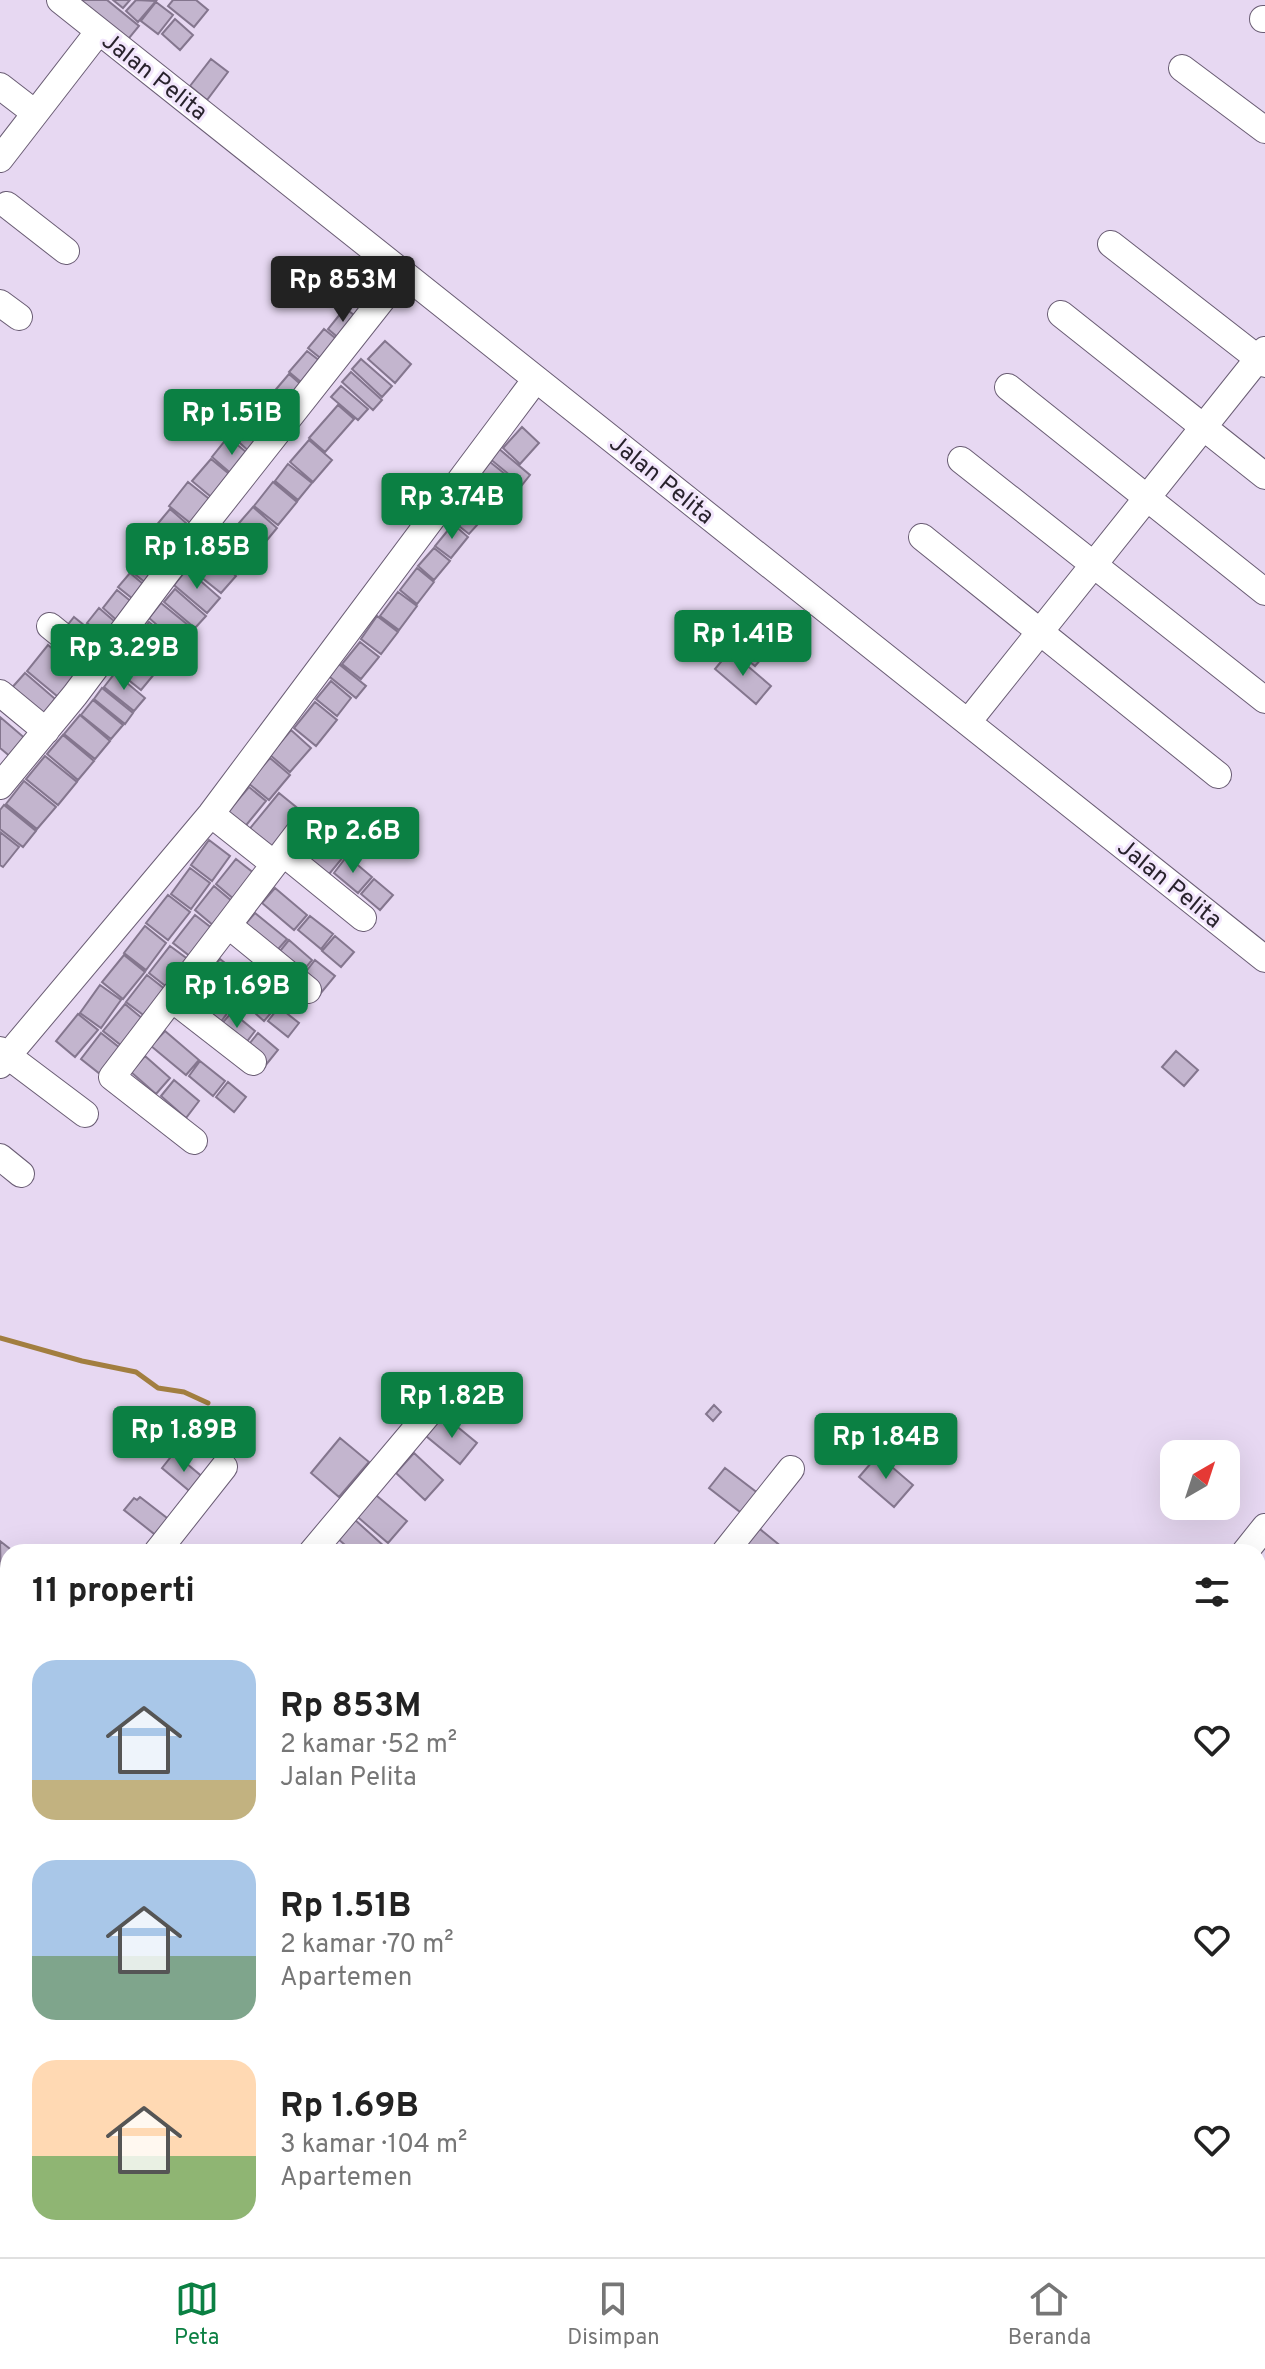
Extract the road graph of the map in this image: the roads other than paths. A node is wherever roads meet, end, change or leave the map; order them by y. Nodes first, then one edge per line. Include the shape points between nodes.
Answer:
1 (60, 0) edge
2 (99, 31) junction
3 (1182, 68) dead end
4 (0, 86) edge
5 (35, 113) junction
6 (1265, 130) edge
7 (0, 159) edge
8 (2, 206) edge
9 (1111, 244) dead end
10 (66, 251) dead end
11 (403, 273) junction
12 (1061, 314) dead end
13 (1263, 358) edge
14 (536, 379) junction
15 (1008, 387) dead end
16 (1204, 426) junction
17 (961, 460) dead end
18 (1265, 476) edge
19 (1148, 497) junction
20 (922, 537) dead end
21 (1094, 565) junction
22 (1263, 587) edge
23 (50, 626) dead end
24 (1039, 633) junction
25 (98, 665) junction
26 (0, 693) edge
27 (1265, 700) edge
28 (968, 722) junction
29 (46, 731) junction
30 (1218, 775) dead end
31 (0, 786) edge
32 (211, 814) junction
33 (305, 824) dead end
34 (278, 858) junction
35 (363, 918) dead end
36 (228, 925) junction
37 (1265, 959) edge
38 (308, 990) dead end
39 (172, 999) junction
40 (3, 1057) edge
41 (253, 1062) dead end
42 (85, 1114) dead end
43 (194, 1141) dead end
44 (0, 1157) edge
45 (21, 1174) dead end
46 (429, 1413) dead end
47 (224, 1467) dead end
48 (791, 1469) dead end
49 (1265, 1527) edge
50 (163, 1544) edge
51 (319, 1544) edge
52 (731, 1544) edge
53 (1251, 1544) edge

1 - 2 street, Jalan Pelita
2 - 5 street
2 - 11 street, Jalan Pelita
3 - 6 street
4 - 5 street
5 - 7 street
8 - 10 street
9 - 13 street
11 - 14 street, Jalan Pelita
11 - 25 street
12 - 16 street
13 - 16 street
14 - 28 street, Jalan Pelita
14 - 32 street
15 - 19 street
16 - 18 street
16 - 19 street
17 - 21 street
19 - 21 street
19 - 22 street
20 - 24 street
21 - 24 street
21 - 27 street
23 - 25 street
24 - 28 street
24 - 30 street
25 - 29 street
26 - 29 street
28 - 37 street, Jalan Pelita
29 - 31 street
32 - 34 street
32 - 40 street
33 - 34 street
34 - 35 street
34 - 36 street
36 - 38 street
36 - 39 street
39 - 41 street
39 - 43 street via 112,1077
40 - 42 street
44 - 45 street
46 - 51 street
47 - 50 street
48 - 52 street
49 - 53 street

